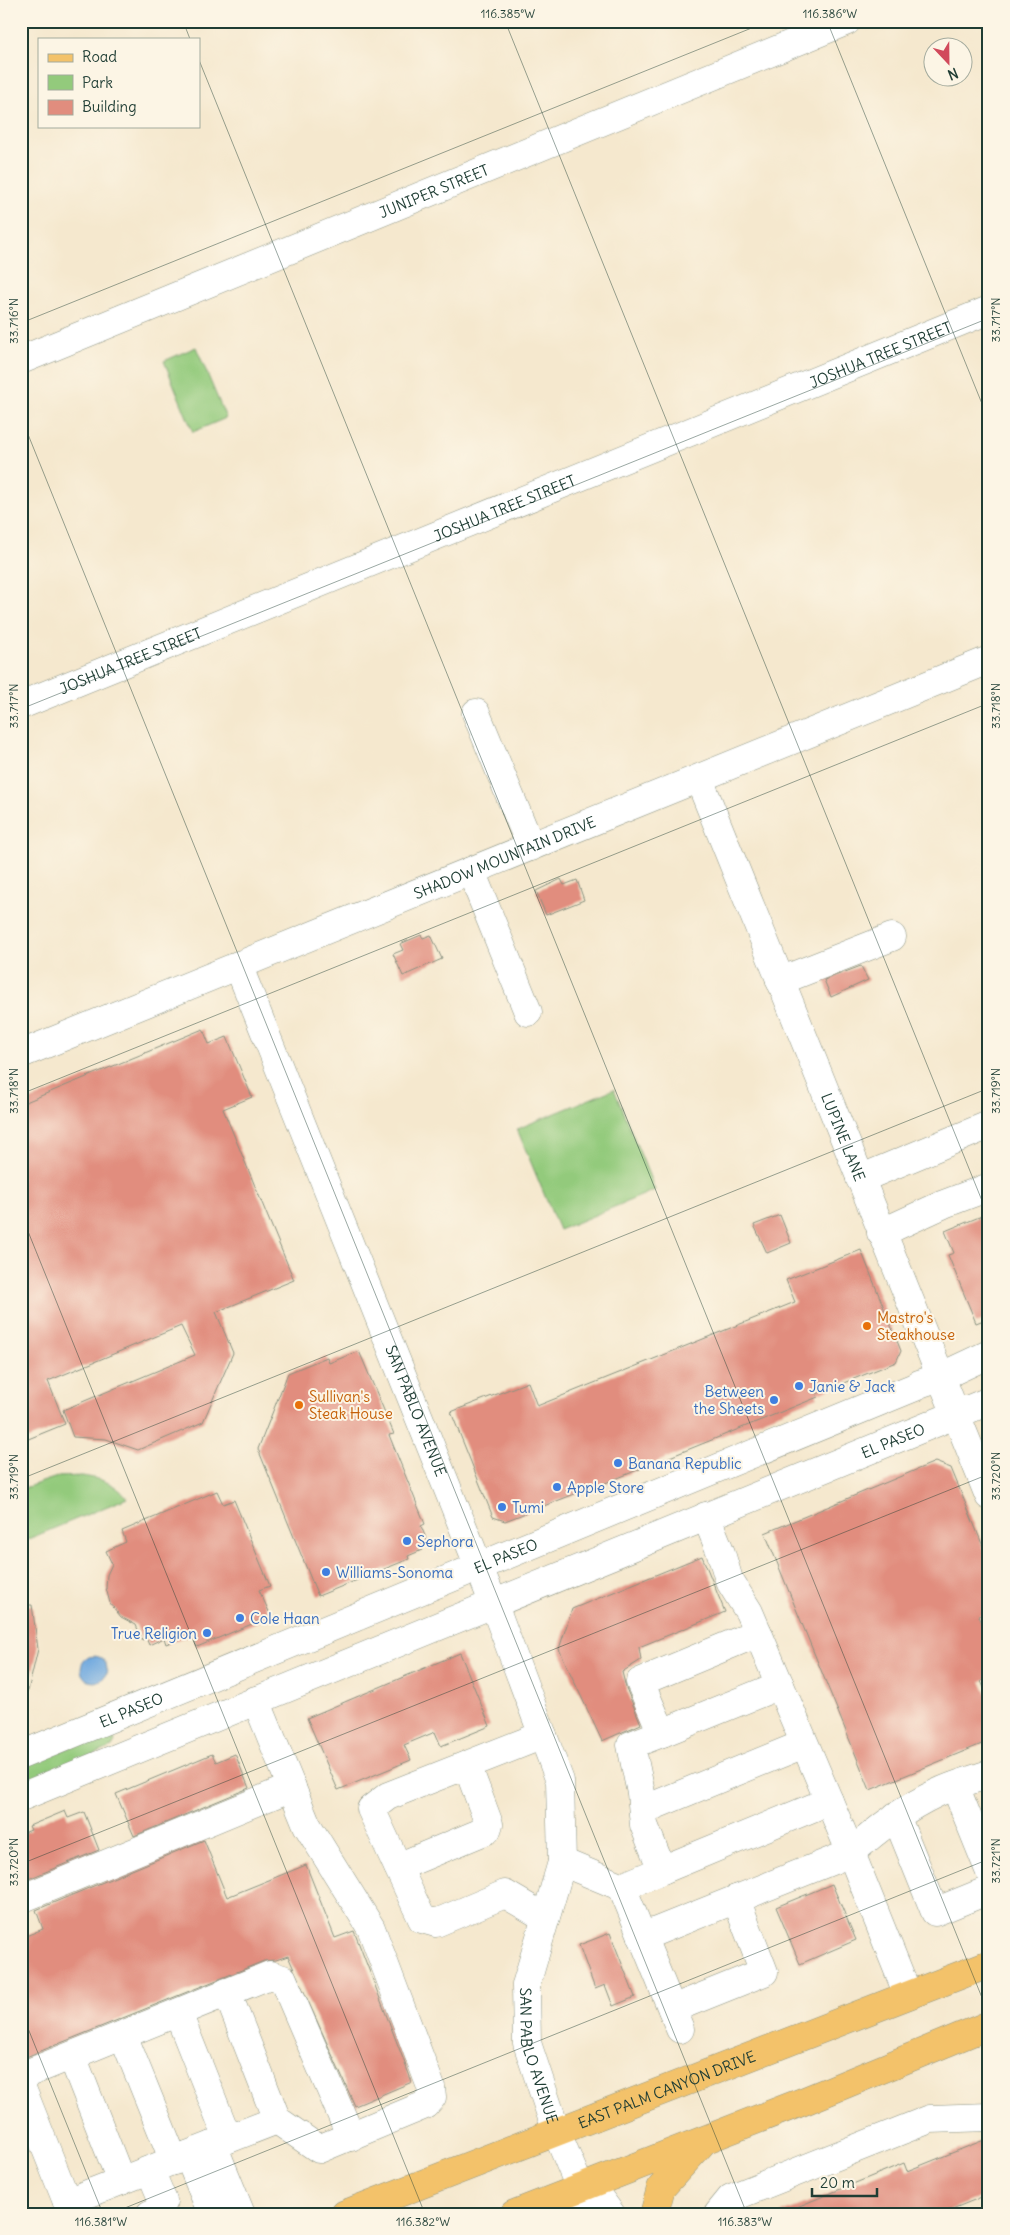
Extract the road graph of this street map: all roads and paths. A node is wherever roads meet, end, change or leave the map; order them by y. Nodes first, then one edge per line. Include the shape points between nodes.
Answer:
1 (847, 21) edge
2 (989, 310) edge
3 (21, 360) edge
4 (987, 668) edge
5 (21, 705) edge
6 (476, 713) dead end
7 (699, 779) junction
8 (531, 847) junction
9 (471, 871) junction
10 (892, 936) dead end
11 (238, 965) junction
12 (780, 981) junction
13 (528, 1012) dead end
14 (21, 1054) edge
15 (989, 1125) edge
16 (860, 1179) junction
17 (989, 1187) edge
18 (881, 1233) junction
19 (989, 1354) edge
20 (940, 1378) junction
21 (989, 1402) edge
22 (956, 1415) junction
23 (989, 1496) edge
24 (706, 1516) junction
25 (479, 1568) junction
26 (493, 1602) junction
27 (758, 1633) junction
28 (780, 1685) junction
29 (161, 1698) junction
30 (256, 1700) junction
31 (110, 1719) junction
32 (175, 1733) junction
33 (662, 1733) junction
34 (543, 1735) junction
35 (804, 1744) junction
36 (127, 1753) junction
37 (21, 1755) edge
38 (467, 1765) junction
39 (989, 1774) edge
40 (955, 1786) junction
41 (292, 1787) junction
42 (21, 1797) edge
43 (829, 1801) junction
44 (643, 1810) junction
45 (896, 1816) junction
46 (851, 1853) junction
47 (562, 1862) junction
48 (398, 1867) junction
49 (662, 1870) junction
50 (989, 1870) edge
51 (622, 1887) junction
52 (989, 1890) edge
53 (21, 1899) edge
54 (736, 1899) junction
55 (546, 1918) junction
56 (642, 1937) junction
57 (989, 1964) edge
58 (227, 1992) junction
59 (908, 1995) junction
60 (178, 2013) junction
61 (989, 2025) edge
62 (123, 2035) junction
63 (72, 2056) junction
64 (21, 2076) edge
65 (21, 2086) edge
66 (989, 2117) edge
67 (276, 2120) junction
68 (557, 2132) junction
69 (351, 2137) junction
70 (704, 2140) junction
71 (191, 2154) junction
72 (121, 2181) junction
73 (578, 2201) edge
74 (70, 2208) edge
75 (729, 2209) edge
76 (150, 2214) edge
77 (212, 2214) edge
78 (241, 2214) edge
79 (345, 2214) edge
80 (514, 2214) edge
81 (611, 2214) edge
82 (654, 2214) edge

1 - 3 street, JUNIPER STREET
2 - 5 street, JOSHUA TREE STREET
4 - 7 street, SHADOW MOUNTAIN DRIVE
6 - 8 street
7 - 8 street, SHADOW MOUNTAIN DRIVE
7 - 12 street, LUPINE LANE
8 - 9 street, SHADOW MOUNTAIN DRIVE
9 - 11 street, SHADOW MOUNTAIN DRIVE
9 - 13 street
10 - 12 street
11 - 14 street, SHADOW MOUNTAIN DRIVE
11 - 25 street, SAN PABLO AVENUE
12 - 16 street, LUPINE LANE
15 - 16 street
16 - 18 street, LUPINE LANE
17 - 18 street
18 - 20 street, LUPINE LANE
19 - 20 street, EL PASEO
20 - 22 street, LUPINE LANE
20 - 25 street, EL PASEO
21 - 22 street, EL PASEO
22 - 23 street, LUPINE LANE
22 - 24 street, EL PASEO
24 - 26 street, EL PASEO
24 - 27 street via 722,1553 729,1580
25 - 26 street, SAN PABLO AVENUE
25 - 29 street, EL PASEO
26 - 30 street, EL PASEO
26 - 34 street, SAN PABLO AVENUE
27 - 28 street
27 - 33 street via 640,1682
28 - 33 street
28 - 35 street
29 - 31 street, EL PASEO
29 - 32 street via 153,1711 152,1721 159,1729
30 - 32 street, EL PASEO
30 - 41 street
31 - 36 street via 121,1723 129,1732
31 - 37 street, EL PASEO
32 - 36 street, EL PASEO
33 - 44 street via 631,1745
34 - 38 street
34 - 47 street, SAN PABLO AVENUE via 560,1781
35 - 43 street
35 - 44 street
36 - 42 street, EL PASEO
38 - 48 street via 488,1824 487,1830
38 - 48 street via 388,1796 371,1808
39 - 40 street
40 - 45 street
40 - 50 street
41 - 53 street
41 - 69 street via 307,1825 371,1928 431,2087 432,2097 425,2105
43 - 46 street
43 - 49 street
44 - 49 street via 644,1826
45 - 46 street
45 - 52 street via 935,1912
46 - 54 street
46 - 59 street
47 - 51 street
47 - 55 street, SAN PABLO AVENUE
48 - 55 street via 422,1919 436,1923 505,1894
49 - 51 street
51 - 56 street
54 - 56 street
54 - 56 street via 764,1972 676,2019
55 - 68 street, SAN PABLO AVENUE via 526,1985 527,2043
57 - 59 main road, EAST PALM CANYON DRIVE
58 - 60 street
58 - 67 street
58 - 69 street via 270,1975 283,1980
59 - 68 main road, EAST PALM CANYON DRIVE
60 - 62 street
60 - 71 street
61 - 70 main road
62 - 63 street
62 - 71 street
63 - 64 street
63 - 72 street
65 - 74 street
66 - 75 street via 930,2119
67 - 69 street via 319,2149
67 - 71 street
68 - 73 street, SAN PABLO AVENUE
68 - 79 main road, EAST PALM CANYON DRIVE
70 - 73 main road
70 - 82 main road via 661,2188
71 - 72 street
71 - 76 street via 156,2212
71 - 77 street
71 - 78 street
72 - 74 street
73 - 80 main road
73 - 81 street via 597,2195

